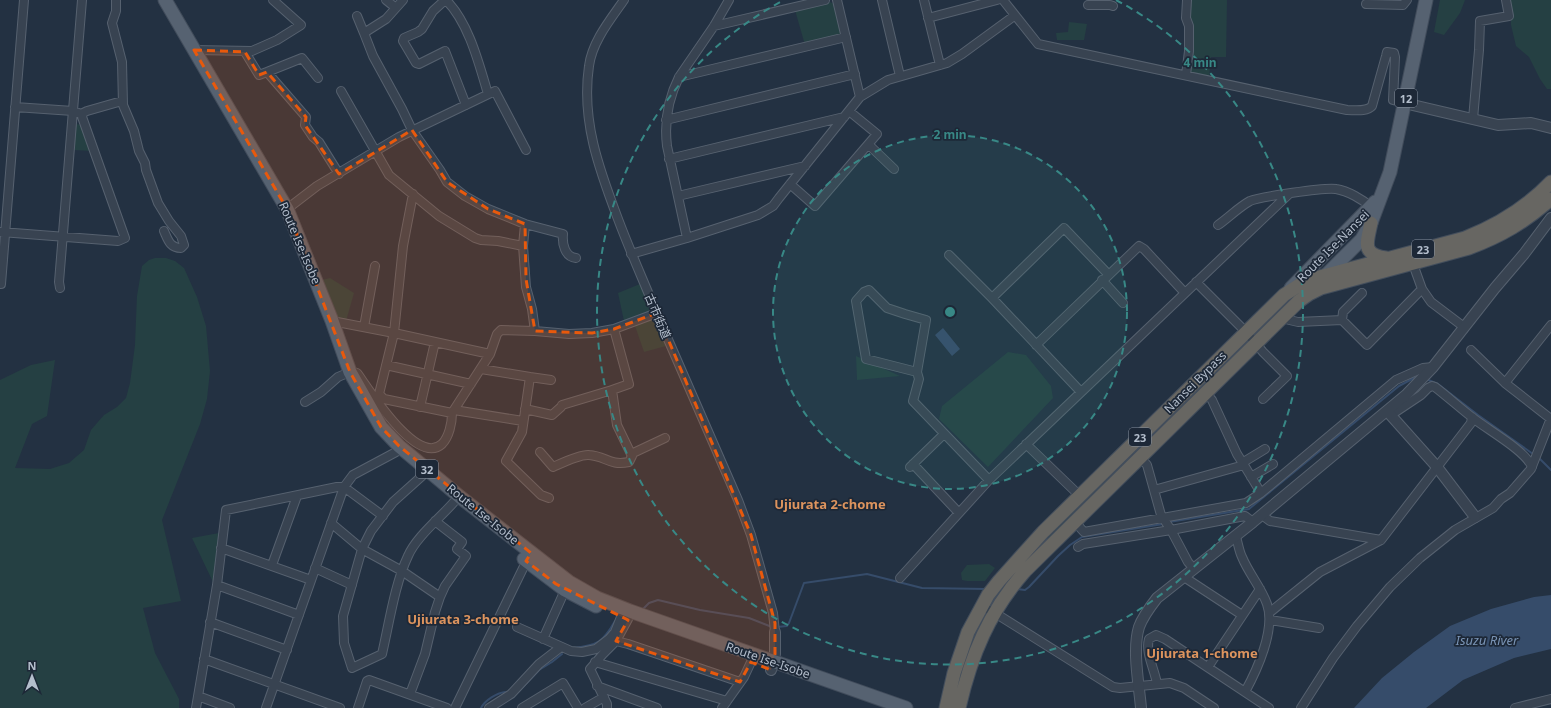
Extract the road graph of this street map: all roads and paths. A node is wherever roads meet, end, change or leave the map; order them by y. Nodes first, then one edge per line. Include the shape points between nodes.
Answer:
1 (24, 0) edge
2 (82, 0) edge
3 (116, 0) edge
4 (156, 0) edge
5 (165, 0) edge
6 (273, 0) edge
7 (386, 0) edge
8 (403, 0) edge
9 (445, 0) edge
10 (624, 0) edge
11 (729, 0) edge
12 (825, 0) edge
13 (837, 0) edge
14 (882, 0) edge
15 (924, 0) edge
16 (997, 0) edge
17 (1003, 0) edge
18 (1187, 0) edge
19 (1407, 0) edge
20 (1426, 0) edge
21 (1506, 0) edge
22 (1088, 4) edge
23 (1366, 4) dead end
24 (1113, 6) dead end
25 (396, 8) junction
26 (357, 16) dead end
27 (1014, 16) junction
28 (928, 18) junction
29 (714, 26) junction
30 (364, 34) junction
31 (846, 37) junction
32 (194, 50) junction
33 (245, 52) junction
34 (940, 65) junction
35 (267, 72) junction
36 (855, 74) junction
37 (1186, 75) junction
38 (900, 76) junction
39 (680, 77) junction
40 (318, 78) dead end
41 (341, 91) dead end
42 (488, 94) junction
43 (860, 97) junction
44 (122, 101) junction
45 (1404, 103) junction
46 (466, 105) junction
47 (15, 107) junction
48 (73, 111) junction
49 (81, 114) junction
50 (846, 114) junction
51 (1473, 119) junction
52 (666, 120) junction
53 (1551, 128) edge
54 (412, 130) junction
55 (868, 145) junction
56 (526, 150) dead end
57 (374, 152) junction
58 (669, 159) junction
59 (805, 166) junction
60 (894, 169) dead end
61 (338, 174) junction
62 (0, 180) edge
63 (9, 181) junction
64 (1551, 182) edge
65 (790, 184) junction
66 (412, 194) junction
67 (1289, 194) junction
68 (1380, 194) junction
69 (678, 196) junction
70 (1551, 199) edge
71 (1371, 207) junction
72 (287, 209) junction
73 (1551, 218) edge
74 (1371, 223) junction
75 (525, 224) junction
76 (1218, 225) dead end
77 (164, 231) dead end
78 (3, 232) edge
79 (62, 236) junction
80 (687, 238) junction
81 (523, 246) junction
82 (631, 254) junction
83 (949, 255) dead end
84 (576, 258) dead end
85 (1387, 259) junction
86 (1413, 264) junction
87 (375, 266) dead end
88 (1108, 274) junction
89 (1328, 274) junction
90 (1102, 280) junction
91 (1196, 282) junction
92 (0, 284) edge
93 (60, 288) dead end
94 (1422, 289) junction
95 (1185, 293) junction
96 (1362, 293) dead end
97 (1284, 295) junction
98 (992, 298) junction
99 (1299, 301) junction
100 (1123, 303) dead end
101 (657, 313) junction
102 (1282, 318) junction
103 (1342, 320) junction
104 (332, 321) junction
105 (1551, 325) edge
106 (1464, 327) junction
107 (364, 328) junction
108 (614, 329) junction
109 (535, 330) junction
110 (1246, 332) junction
111 (394, 333) junction
112 (435, 342) junction
113 (1255, 344) junction
114 (1036, 345) junction
115 (1471, 350) dead end
116 (490, 354) junction
117 (386, 365) junction
118 (481, 369) junction
119 (1431, 369) junction
120 (917, 372) junction
121 (348, 373) junction
122 (427, 374) junction
123 (530, 377) junction
124 (551, 380) dead end
125 (1505, 383) junction
126 (471, 384) junction
127 (612, 390) junction
128 (1081, 392) junction
129 (1206, 393) junction
130 (1263, 399) dead end
131 (305, 402) dead end
132 (420, 407) junction
133 (525, 409) junction
134 (453, 412) junction
135 (1389, 413) junction
136 (1472, 417) junction
137 (1551, 418) edge
138 (523, 422) junction
139 (944, 434) junction
140 (665, 438) dead end
141 (1026, 444) junction
142 (1265, 449) dead end
143 (396, 452) junction
144 (540, 452) dead end
145 (631, 454) junction
146 (1140, 457) junction
147 (1243, 464) junction
148 (1273, 464) dead end
149 (1533, 465) junction
150 (1437, 466) junction
151 (422, 476) junction
152 (1251, 477) junction
153 (989, 480) junction
154 (344, 488) junction
155 (1154, 490) junction
156 (1261, 493) junction
157 (297, 496) junction
158 (1080, 496) junction
159 (549, 498) dead end
160 (454, 502) junction
161 (959, 513) junction
162 (1262, 515) junction
163 (382, 516) junction
164 (1475, 518) junction
165 (1163, 520) junction
166 (435, 521) junction
167 (1075, 522) junction
168 (1253, 522) junction
169 (330, 523) junction
170 (1170, 529) junction
171 (1236, 537) junction
172 (1380, 540) junction
173 (1078, 547) dead end
174 (221, 548) junction
175 (362, 549) junction
176 (529, 557) junction
177 (272, 565) junction
178 (315, 568) junction
179 (1194, 569) junction
180 (402, 571) junction
181 (1184, 577) junction
182 (900, 578) dead end
183 (311, 580) junction
184 (217, 585) junction
185 (352, 585) junction
186 (1260, 589) junction
187 (565, 590) junction
188 (440, 597) junction
189 (985, 601) junction
190 (995, 613) junction
191 (299, 615) junction
192 (1242, 615) junction
193 (1270, 617) junction
194 (624, 618) junction
195 (210, 622) junction
196 (517, 627) dead end
197 (1319, 628) dead end
198 (775, 632) joint
199 (543, 639) junction
200 (616, 641) junction
201 (561, 647) junction
202 (287, 650) junction
203 (204, 659) junction
204 (595, 662) junction
205 (751, 662) junction
206 (773, 666) junction
207 (1208, 667) junction
208 (740, 682) junction
209 (1157, 684) junction
210 (275, 685) junction
211 (597, 686) junction
212 (1139, 686) junction
213 (1245, 692) junction
214 (410, 694) junction
215 (198, 696) junction
216 (604, 697) junction
217 (1551, 699) edge
218 (724, 705) edge
219 (196, 708) edge
220 (230, 708) edge
221 (266, 708) edge
222 (340, 708) edge
223 (358, 708) edge
224 (447, 708) edge
225 (455, 708) edge
226 (489, 708) edge
227 (522, 708) edge
228 (578, 708) edge
229 (585, 708) edge
230 (607, 708) edge
231 (657, 708) edge
232 (882, 708) edge
233 (906, 708) edge
234 (946, 708) edge
235 (959, 708) edge
236 (1141, 708) edge
237 (1214, 708) edge
238 (1269, 708) edge
239 (1301, 708) edge
240 (1515, 708) edge

1 - 47 street
2 - 48 street
3 - 44 street via 112,23 122,62
4 - 121 main road, Route Ise-Isobe / 32 via 281,212
5 - 32 main road, Route Ise-Isobe / 32
6 - 33 street via 301,25 267,45
7 - 25 street
8 - 25 street
9 - 42 street via 467,33
9 - 46 street via 433,11 422,29 404,38 403,41 418,64 445,51
10 - 82 street, 古市街道 via 606,26 591,56 587,81 589,125 595,154
11 - 29 street
12 - 29 street
13 - 31 street
14 - 38 street
15 - 28 street
16 - 28 street
17 - 27 street
18 - 37 street via 1189,38
19 - 23 street via 1402,5
20 - 45 main road, Route Ise-Nansei / 12
21 - 51 street via 1509,16 1480,21 1480,50
22 - 24 street
25 - 30 street via 386,19
26 - 30 street
27 - 34 street via 962,54
27 - 37 street via 1038,44
28 - 34 street
29 - 39 street
30 - 54 street via 378,67
31 - 36 street
31 - 39 street
32 - 33 street
32 - 72 main road, Route Ise-Isobe / 32
33 - 35 street via 259,75
34 - 38 street
35 - 40 street via 302,58
35 - 61 street via 306,117 305,125 319,142
36 - 43 street
36 - 52 street
37 - 45 street via 1348,110 1365,110 1372,106 1387,52 1391,52 1395,57 1393,100
38 - 43 street
39 - 52 street via 671,98
41 - 57 street
42 - 46 street
42 - 56 street via 495,91
43 - 50 street
44 - 49 street
44 - 77 street via 158,202 181,236 184,246 176,248 170,245
45 - 51 street
45 - 68 main road, Route Ise-Nansei / 12 via 1392,166
46 - 54 street
47 - 48 street
47 - 63 street
48 - 49 street
48 - 79 street
49 - 79 street via 125,238 118,241
50 - 55 street via 877,134
50 - 58 street
50 - 59 street
51 - 53 street via 1498,125 1531,123
52 - 58 street
54 - 57 street
54 - 75 street via 447,182 488,209
55 - 60 street
55 - 65 street via 815,206
57 - 61 street
57 - 66 street via 389,175
58 - 69 street
59 - 65 street
59 - 69 street
61 - 72 street
62 - 63 street
63 - 78 street
64 - 85 highway, Nansei Bypass / 23 via 1518,211 1483,231
65 - 80 street via 773,206 758,215
66 - 81 street via 439,216 475,238
66 - 111 street via 403,246
67 - 71 street via 1335,188
67 - 76 street via 1251,201
67 - 91 street
68 - 71 main road, Route Ise-Nansei / 12
68 - 74 main road, Route Ise-Nansei / 12
69 - 80 street
70 - 86 highway, Nansei Bypass / 23 via 1498,237
71 - 97 main road, Route Ise-Nansei / 12
72 - 104 main road, Route Ise-Isobe / 32
73 - 106 street
74 - 85 highway via 1368,238 1370,253
74 - 89 main road, Route Ise-Nansei / 12 via 1362,239
75 - 81 street
75 - 84 street via 563,234 562,242 568,254
78 - 79 street
78 - 92 street
79 - 93 street
80 - 82 street
81 - 109 street via 526,287
82 - 101 street, 古市街道
83 - 98 street
85 - 89 highway, Nansei Bypass / 23
86 - 94 street
86 - 99 highway, Nansei Bypass / 23 via 1321,288
87 - 107 street
88 - 90 street
88 - 95 street via 1139,246
88 - 98 street via 1064,228
89 - 97 highway, Nansei Bypass / 23 via 1301,284
89 - 99 main road, Route Ise-Nansei / 12
90 - 100 street
90 - 114 street
91 - 95 street
91 - 110 street
94 - 103 street via 1367,345
94 - 106 street via 1431,302
95 - 128 street
96 - 103 street via 1343,312
97 - 110 highway, Nansei Bypass / 23
98 - 114 street
99 - 102 highway, Nansei Bypass / 23
101 - 108 street
101 - 198 street, 古市街道 via 738,500 771,606
102 - 103 street via 1298,322
102 - 113 highway, Nansei Bypass / 23
104 - 107 street
104 - 121 main road, Route Ise-Isobe / 32
105 - 125 street
106 - 119 street
107 - 111 street
108 - 109 street via 569,334
108 - 127 street via 629,384
109 - 116 street via 500,330
110 - 113 street
110 - 158 highway, Nansei Bypass / 23
111 - 112 street
111 - 117 street
112 - 116 street
112 - 122 street
113 - 129 highway, Nansei Bypass / 23
113 - 130 street via 1287,376
114 - 128 street
115 - 125 street
116 - 118 street
117 - 122 street
117 - 132 street via 379,394 384,399
118 - 123 street
118 - 126 street
119 - 135 street
119 - 156 street via 1423,368 1396,380
120 - 120 street via 926,320 887,308 869,290 864,292 856,301 866,359
120 - 139 street via 914,401
121 - 131 street via 338,377
121 - 134 street via 358,373 380,407 407,436 425,448 438,447 445,441
121 - 143 main road, Route Ise-Isobe / 32 via 355,398 365,415
121 - 176 main road, Route Ise-Isobe / 32 via 381,427 399,446
122 - 126 street
122 - 132 street
123 - 124 street
123 - 133 street
125 - 137 street
126 - 134 street
127 - 133 street via 562,406 552,415
127 - 145 street via 617,425
128 - 141 street
129 - 146 highway, Nansei Bypass / 23
129 - 147 street via 1212,400
132 - 134 street
133 - 138 street
134 - 138 street
135 - 136 street via 1432,386
135 - 150 street
135 - 162 street
136 - 149 street
136 - 150 street via 1471,423
137 - 149 street
138 - 159 street via 522,432 506,460 542,495
139 - 153 street
139 - 161 street via 911,466
140 - 145 street
141 - 153 street
141 - 158 street
142 - 147 street
143 - 151 main road, Route Ise-Isobe / 32
143 - 154 street via 353,475
144 - 145 street via 552,467 586,455 600,457 613,463 623,463 629,462
146 - 155 street via 1147,465
146 - 167 highway, Nansei Bypass / 23
147 - 152 street
147 - 155 street
148 - 152 street
149 - 164 street via 1510,493 1493,508
150 - 164 street
150 - 172 street
151 - 160 main road, Route Ise-Isobe / 32
151 - 163 street via 393,502
152 - 156 street
153 - 161 street
154 - 157 street via 337,487
154 - 163 street
154 - 169 street
155 - 165 street
156 - 165 street via 1246,503
157 - 174 street via 226,510
157 - 177 street
158 - 189 highway, Nansei Bypass / 23 via 1015,562
160 - 166 street
160 - 176 main road, Route Ise-Isobe / 32
161 - 182 street
162 - 168 street
162 - 172 street via 1270,521
163 - 175 street
164 - 239 street via 1455,530 1420,558 1390,587 1347,639
165 - 167 street via 1084,532
165 - 170 street
166 - 180 street via 408,555
166 - 188 street via 462,542 456,549 466,556
167 - 190 highway, Nansei Bypass / 23 via 1015,582
168 - 170 street via 1245,516
168 - 171 street
169 - 175 street
169 - 178 street
170 - 173 street
170 - 179 street
171 - 179 street
171 - 186 street via 1242,557
172 - 193 street via 1320,572
174 - 177 street
174 - 184 street
175 - 180 street
175 - 185 street
176 - 187 main road, Route Ise-Isobe / 32
176 - 206 main road, Route Ise-Isobe / 32 via 597,598
176 - 225 street
177 - 183 street
178 - 183 street
178 - 185 street
179 - 181 street
180 - 185 street via 382,654 352,668 344,643 343,616
180 - 188 street
181 - 192 street
181 - 212 street via 1157,598 1142,620 1136,639
183 - 191 street
184 - 191 street
184 - 195 street
186 - 192 street
186 - 193 street
187 - 194 main road, Route Ise-Isobe / 32
187 - 199 street
188 - 214 street via 425,654
189 - 190 street
189 - 234 highway, Nansei Bypass / 23 via 960,653
190 - 212 street via 1108,685 1120,688
190 - 235 highway, Nansei Bypass / 23 via 973,656
191 - 202 street
192 - 207 street
193 - 197 street
193 - 213 street via 1268,635
194 - 200 street
194 - 201 street via 609,639 596,649 582,652
194 - 205 main road, Route Ise-Isobe / 32
195 - 202 street
195 - 203 street
196 - 199 street
198 - 206 street
199 - 201 street
200 - 204 street
200 - 208 street
201 - 226 street via 539,664 511,694
202 - 210 street
203 - 210 street
203 - 215 street
204 - 211 street via 590,669
204 - 218 street
205 - 206 main road, Route Ise-Isobe / 32
205 - 208 street
206 - 232 main road, Route Ise-Isobe / 32
206 - 233 main road, Route Ise-Isobe / 32
207 - 209 street via 1160,636 1154,636 1149,638 1148,644
207 - 213 street
208 - 218 street
209 - 212 street
209 - 237 street via 1178,685
210 - 221 street
210 - 222 street
211 - 216 street
211 - 231 street
212 - 236 street
213 - 238 street
214 - 223 street via 369,680
214 - 224 street
215 - 219 street
215 - 220 street
216 - 229 street
216 - 230 street
217 - 240 street
227 - 228 street via 563,683

